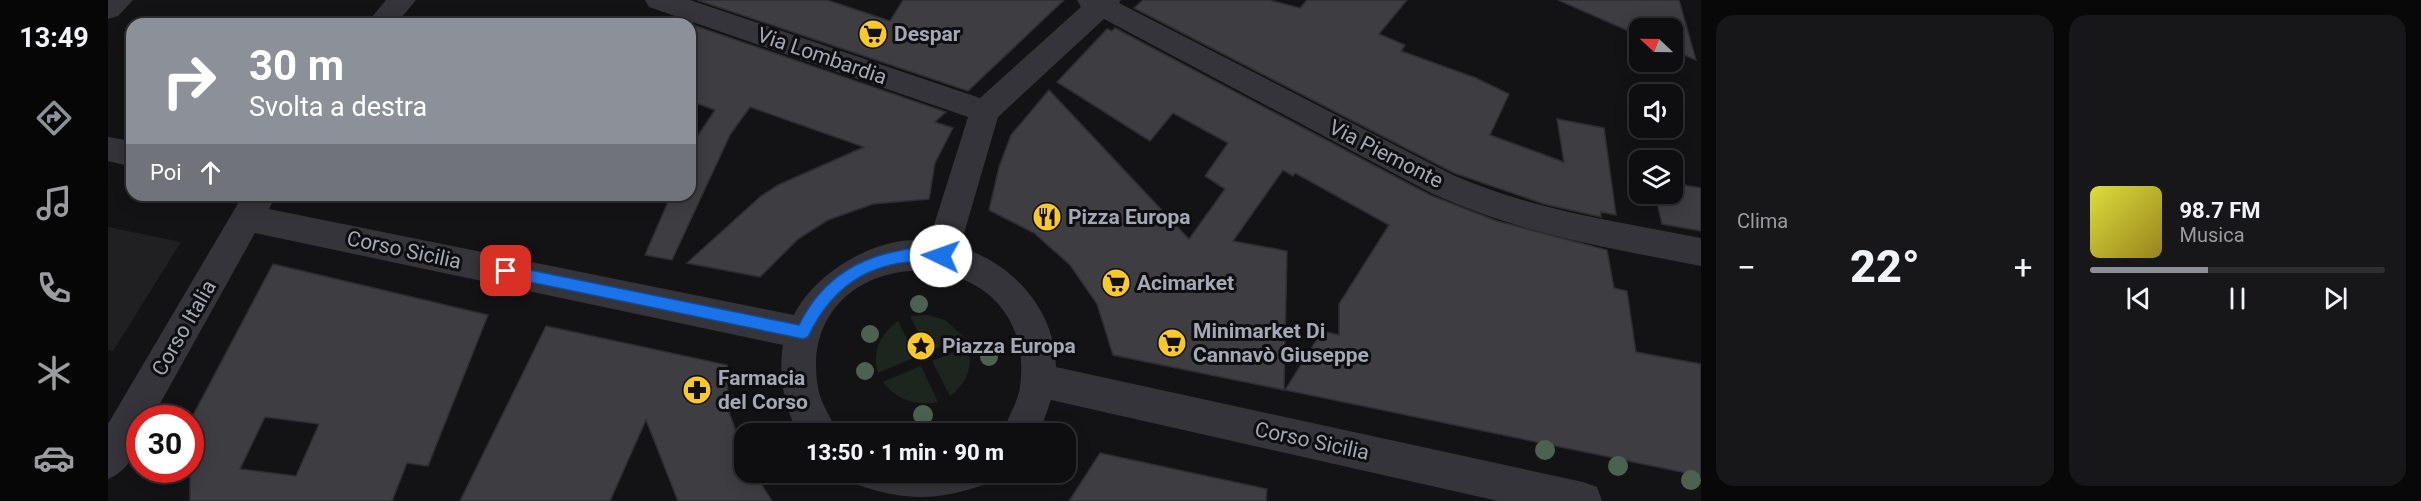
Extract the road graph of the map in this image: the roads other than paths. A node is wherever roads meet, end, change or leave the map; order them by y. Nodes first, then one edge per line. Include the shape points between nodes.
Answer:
1 (119, 0) edge
2 (402, 0) edge
3 (659, 0) edge
4 (1099, 2) edge
5 (108, 9) edge
6 (386, 18) edge
7 (985, 111) junction
8 (108, 149) edge
9 (126, 153) edge
10 (253, 206) edge
11 (1701, 252) edge
12 (941, 256) junction
13 (803, 333) junction
14 (1041, 381) junction
15 (812, 423) edge
16 (1027, 423) edge
17 (108, 460) edge
18 (929, 483) edge
19 (886, 485) edge
20 (1583, 501) edge

1 - 5 street
2 - 6 street
3 - 7 street, Via Lombardia
4 - 7 street
4 - 11 street, Via Piemonte via 1431,179 1489,205 1543,221
7 - 12 street
8 - 9 street
10 - 13 street, Corso Sicilia
10 - 17 street, Corso Italia
12 - 13 street via 908,255 868,264 828,292 813,310
12 - 14 street via 995,279 1016,299 1031,324 1040,352
13 - 15 street via 797,363 800,394
14 - 16 street via 1034,411
14 - 20 street, Corso Sicilia
18 - 19 street

